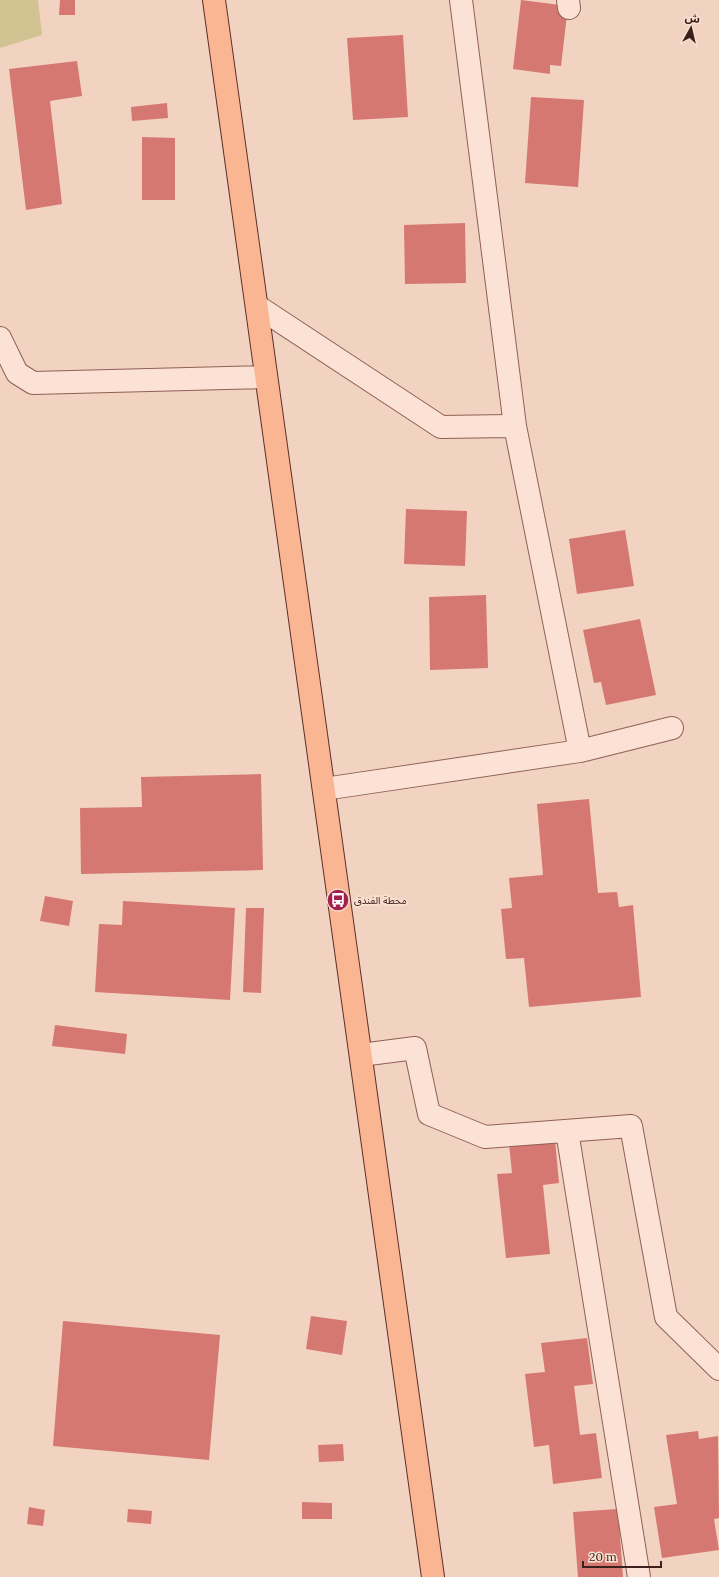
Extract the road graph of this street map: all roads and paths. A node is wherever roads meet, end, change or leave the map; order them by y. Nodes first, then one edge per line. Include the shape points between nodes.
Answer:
1 (214, 0) edge
2 (461, 0) edge
3 (257, 306) junction
4 (0, 338) edge
5 (266, 377) junction
6 (515, 426) junction
7 (672, 728) dead end
8 (580, 751) junction
9 (324, 789) junction
10 (361, 1055) junction
11 (567, 1131) junction
12 (719, 1369) edge
13 (433, 1577) edge
14 (639, 1577) edge

1 - 3 main road
2 - 6 street
3 - 5 main road
3 - 6 street via 441,427
4 - 5 street via 17,374 33,383
5 - 9 main road
6 - 8 street
7 - 8 street
8 - 9 street
9 - 10 main road
10 - 11 street via 415,1048 429,1114 485,1137
10 - 13 main road
11 - 12 street via 631,1126 666,1317
11 - 14 street

